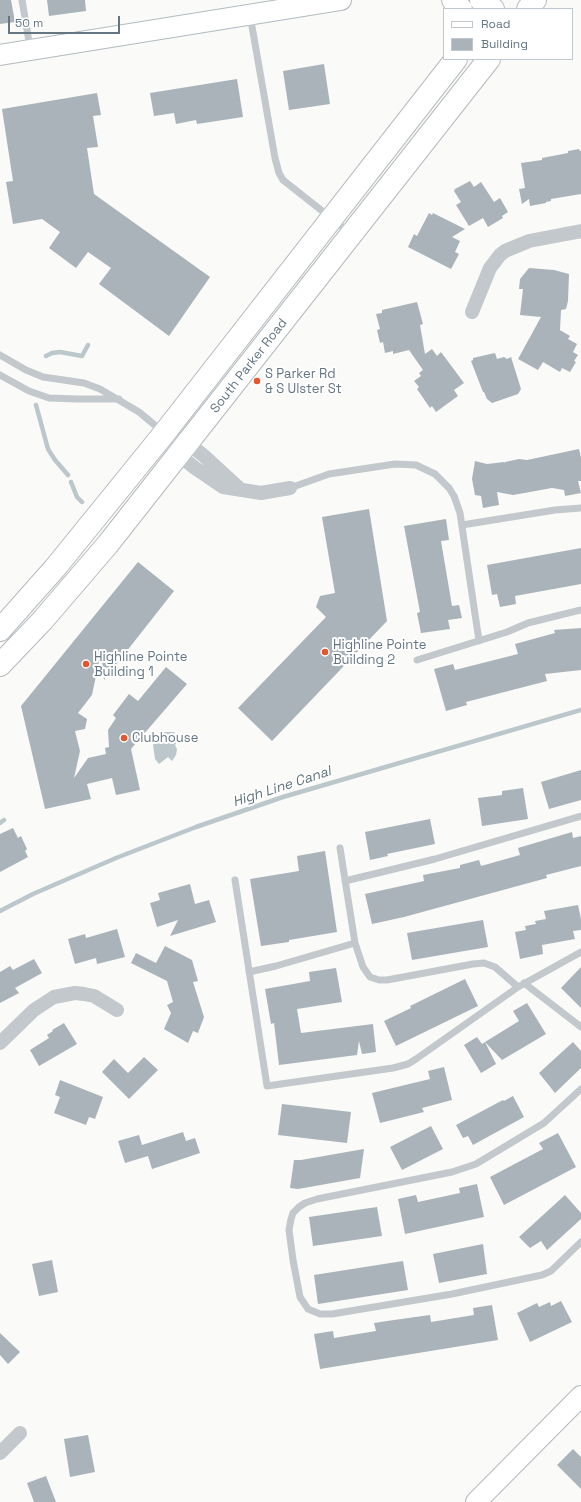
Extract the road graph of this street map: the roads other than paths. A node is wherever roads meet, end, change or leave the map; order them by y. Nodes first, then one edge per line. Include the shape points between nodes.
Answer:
1 (22, 0) edge
2 (341, 0) edge
3 (453, 0) edge
4 (481, 0) edge
5 (502, 0) edge
6 (535, 0) edge
7 (320, 2) edge
8 (460, 8) edge
9 (493, 8) edge
10 (495, 8) edge
11 (529, 8) edge
12 (250, 15) junction
13 (31, 50) junction
14 (0, 55) edge
15 (455, 60) edge
16 (488, 60) edge
17 (332, 218) junction
18 (581, 231) edge
19 (352, 234) junction
20 (472, 312) dead end
21 (0, 355) edge
22 (0, 375) edge
23 (118, 399) junction
24 (164, 434) junction
25 (183, 449) junction
26 (290, 488) joint
27 (581, 508) edge
28 (462, 525) junction
29 (581, 610) edge
30 (0, 630) edge
31 (479, 641) junction
32 (417, 660) dead end
33 (0, 665) edge
34 (581, 816) edge
35 (340, 848) dead end
36 (235, 880) dead end
37 (345, 881) junction
38 (355, 943) junction
39 (581, 952) edge
40 (249, 972) junction
41 (521, 985) junction
42 (117, 1010) dead end
43 (581, 1027) edge
44 (0, 1043) edge
45 (581, 1089) edge
46 (581, 1242) edge
47 (581, 1396) edge
48 (20, 1433) dead end
49 (0, 1453) edge
50 (476, 1502) edge

1 - 13 lane
2 - 7 street
3 - 8 main road
4 - 9 main road
5 - 10 main road
6 - 11 main road
7 - 12 street
12 - 13 street
12 - 17 lane via 278,169 284,180
13 - 14 street
15 - 17 main road, South Parker Road
16 - 19 main road, South Parker Road
17 - 19 lane
17 - 24 main road, South Parker Road
18 - 20 street via 529,241 505,251 490,268
19 - 25 main road, South Parker Road
21 - 23 lane via 35,374 88,384
22 - 23 lane via 29,391 49,398
23 - 24 lane via 139,412
24 - 25 street
24 - 30 main road, South Parker Road via 55,568
25 - 26 street via 194,468 220,486 260,493
25 - 33 main road, South Parker Road via 83,575
26 - 28 lane via 329,474 384,465 420,466 449,488 457,504
27 - 28 lane
28 - 31 lane
29 - 31 lane via 528,623
31 - 32 lane
34 - 37 lane via 435,859
35 - 37 lane
36 - 40 lane
37 - 38 lane
38 - 40 lane
38 - 41 lane via 366,972 373,979 387,980 484,963 495,967
39 - 41 lane
40 - 41 lane via 267,1086 408,1064
41 - 43 lane
42 - 44 street via 94,996 75,993 54,997 34,1010
45 - 46 lane via 544,1123 476,1164 452,1172 305,1203 294,1213 289,1230 300,1297 308,1309 320,1314 452,1294 542,1276 549,1273
47 - 50 street
48 - 49 street

